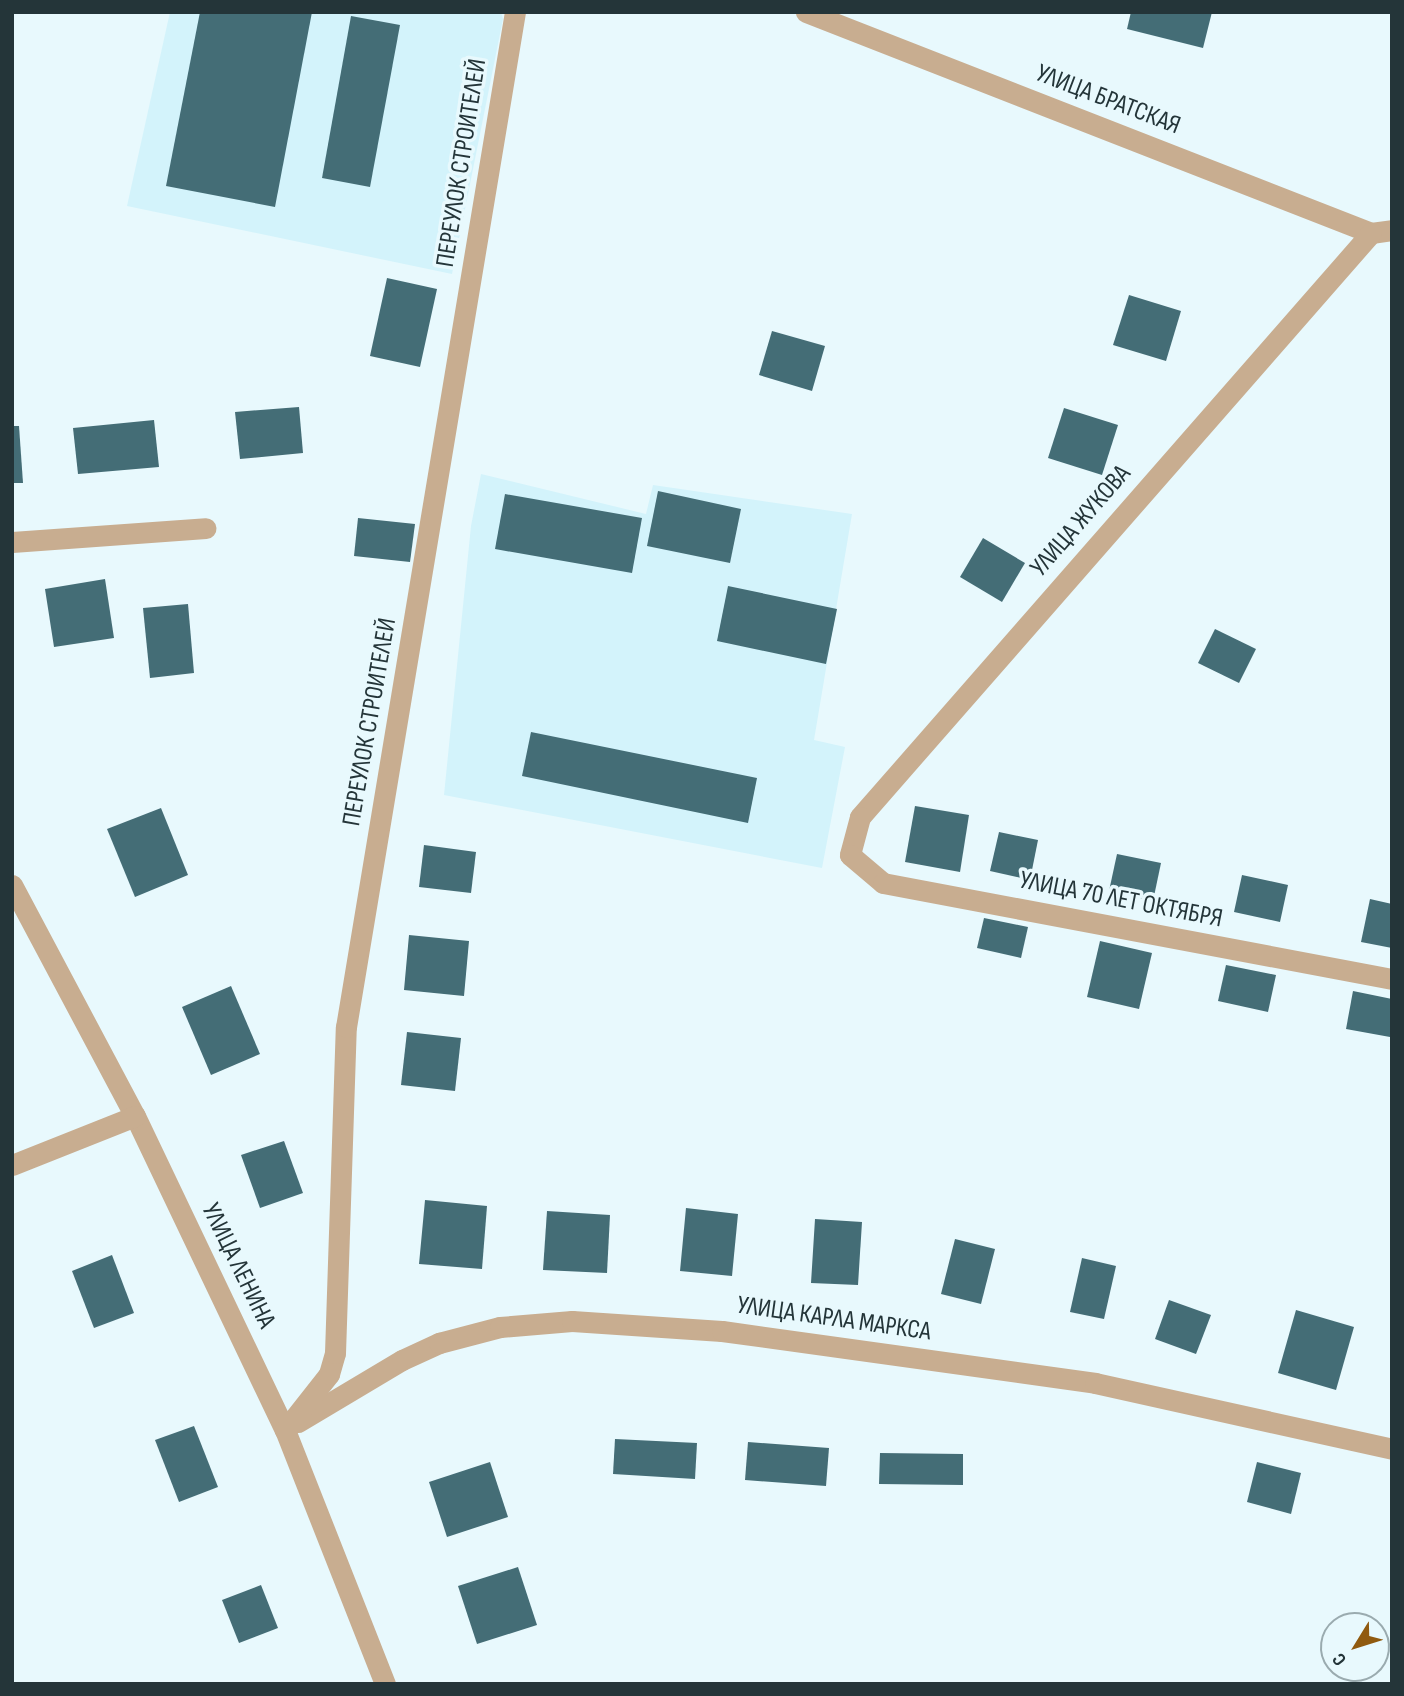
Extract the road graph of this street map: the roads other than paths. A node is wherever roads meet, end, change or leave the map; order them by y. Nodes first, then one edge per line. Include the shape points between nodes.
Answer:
1 (515, 12) edge
2 (806, 12) edge
3 (1381, 232) edge
4 (205, 528) dead end
5 (12, 542) edge
6 (850, 855) joint
7 (12, 885) edge
8 (1392, 979) edge
9 (135, 1116) junction
10 (12, 1165) edge
11 (285, 1430) junction
12 (1392, 1449) edge
13 (385, 1684) edge

1 - 11 street, ПЕРЕУЛОК СТРОИТЕЛЕЙ via 346,1027 335,1353 329,1374
2 - 3 street, УЛИЦА БРАТСКАЯ
3 - 6 street, УЛИЦА ЖУКОВА via 860,817
4 - 5 street
6 - 8 street, УЛИЦА 70 ЛЕТ ОКТЯБРЯ via 883,883
7 - 9 street, УЛИЦА ЛЕНИНА
9 - 10 street
9 - 11 street, УЛИЦА ЛЕНИНА
11 - 12 street, УЛИЦА КАРЛА МАРКСА via 439,1343 500,1327 572,1321 722,1331 1095,1383
11 - 13 street, УЛИЦА ЛЕНИНА

